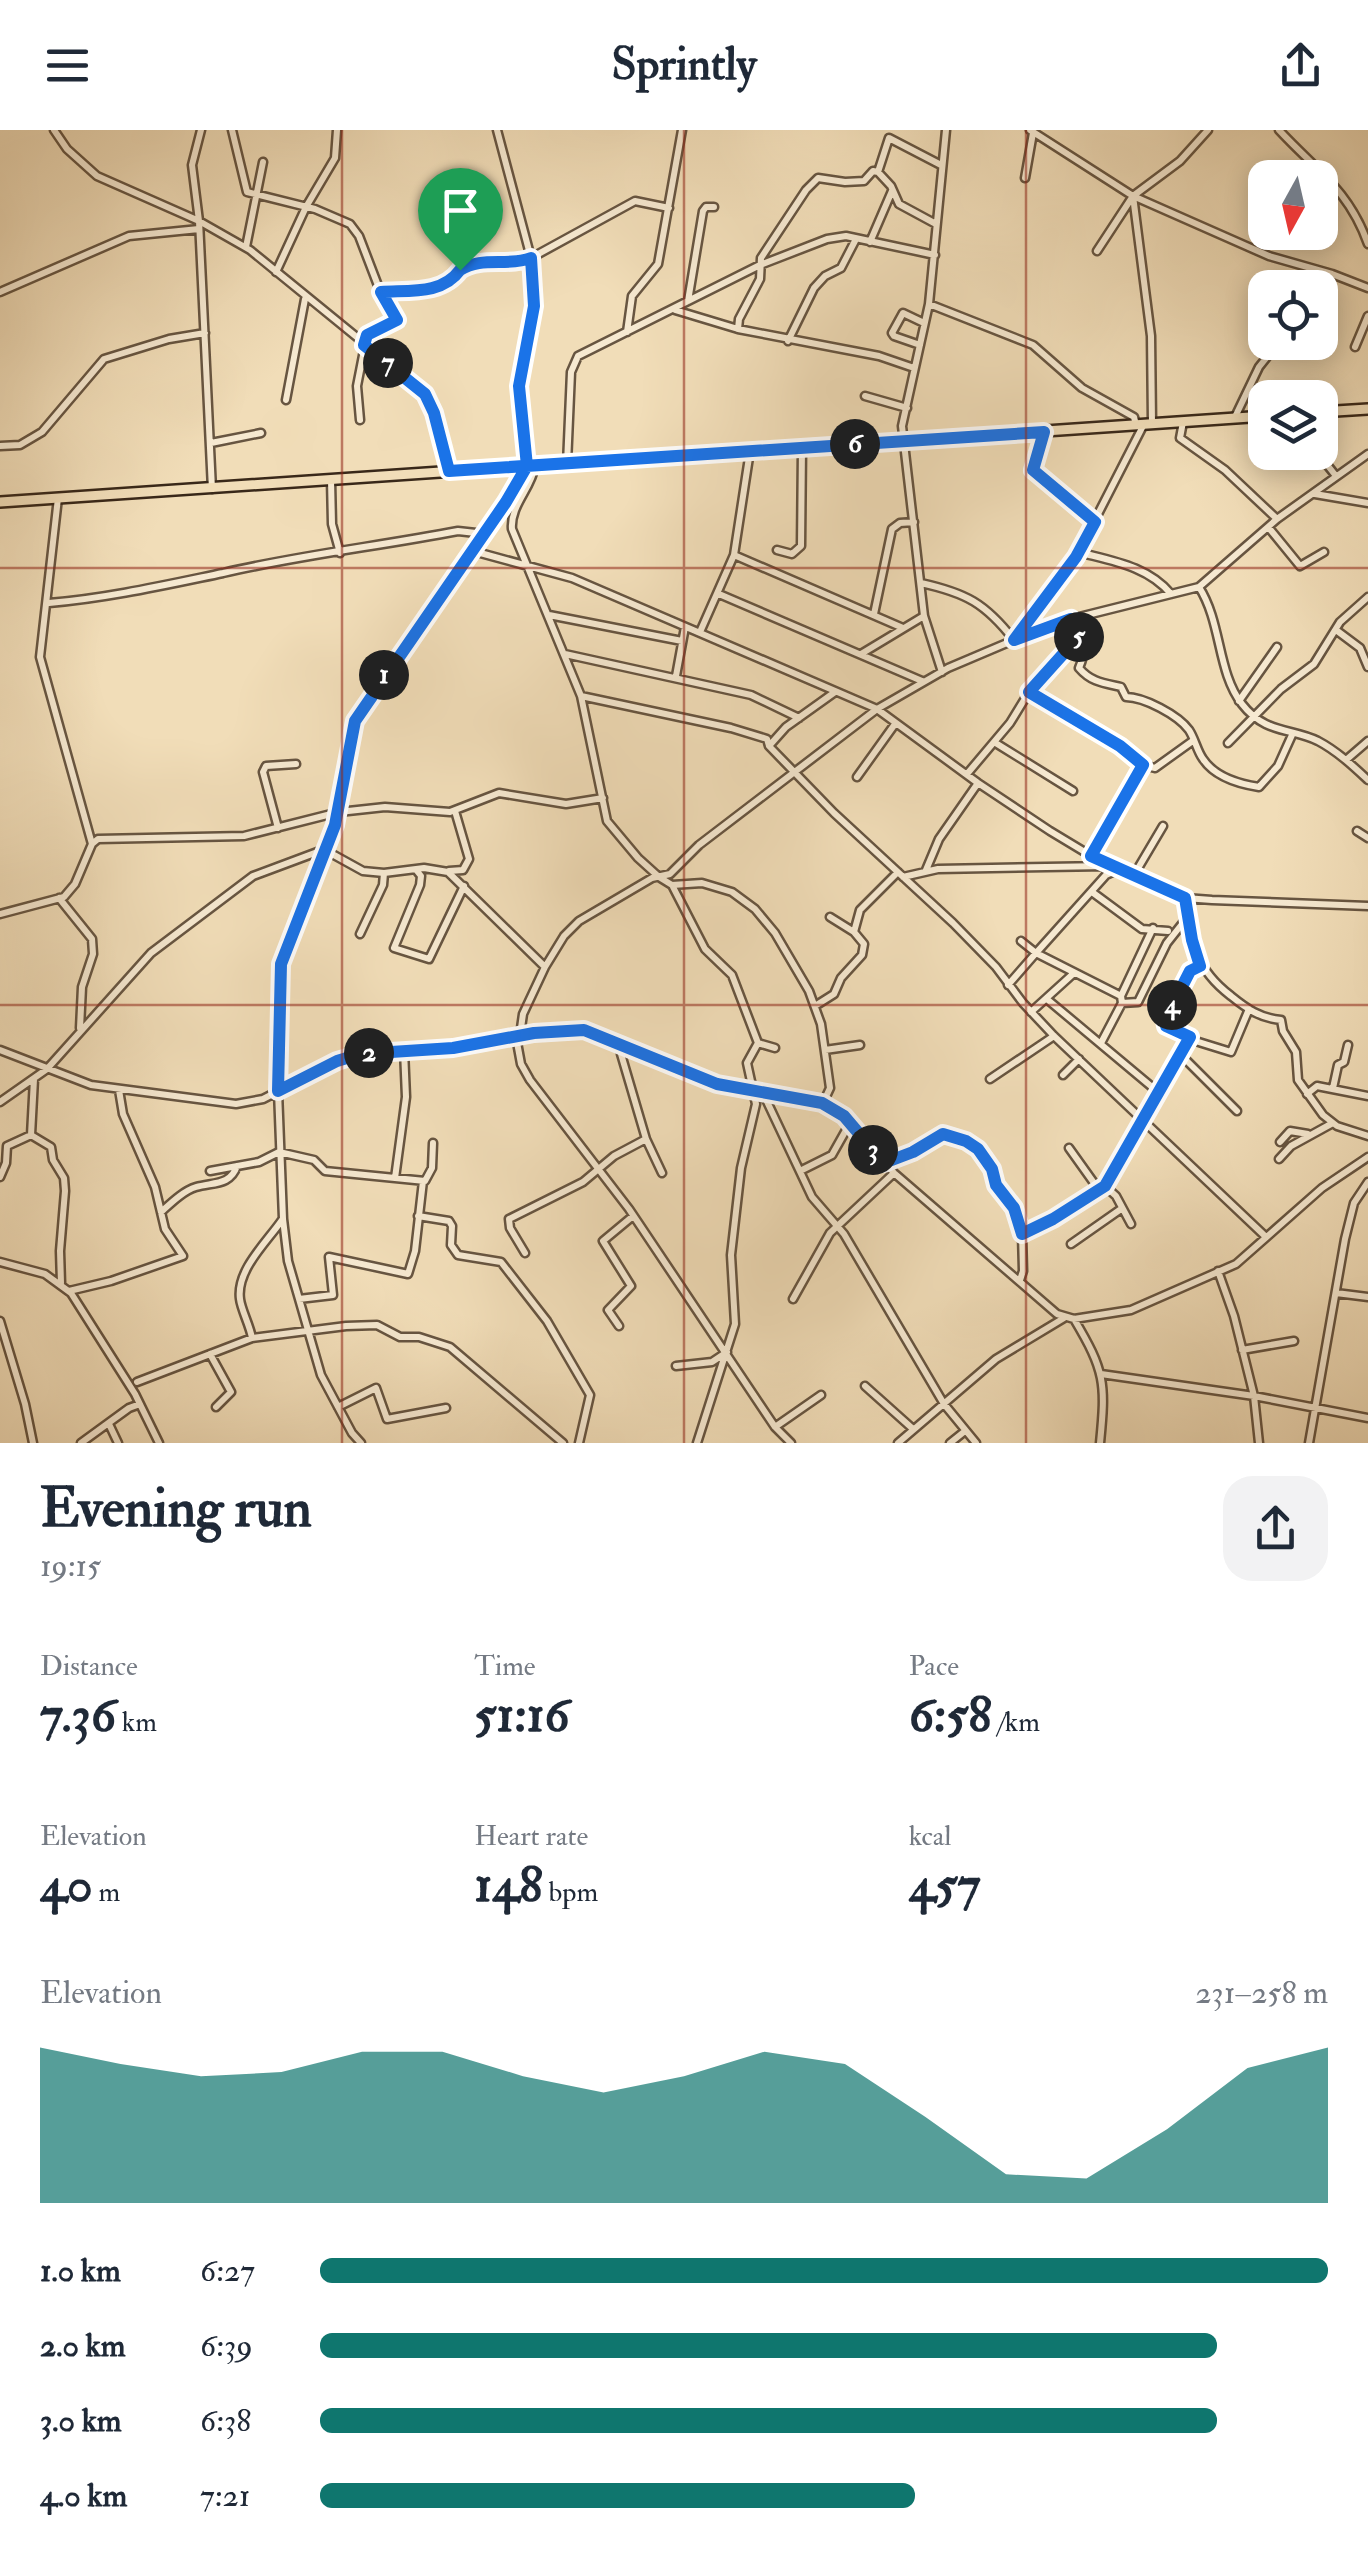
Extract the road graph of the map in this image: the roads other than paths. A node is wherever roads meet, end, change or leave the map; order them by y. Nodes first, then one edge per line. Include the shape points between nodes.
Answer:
1 (54, 130) edge
2 (202, 130) edge
3 (232, 130) edge
4 (337, 130) edge
5 (497, 130) edge
6 (682, 130) edge
7 (946, 130) edge
8 (1208, 130) edge
9 (1280, 130) edge
10 (1032, 131) edge
11 (263, 162) dead end
12 (940, 165) junction
13 (878, 172) junction
14 (1025, 178) dead end
15 (893, 190) junction
16 (1134, 196) junction
17 (257, 197) junction
18 (306, 207) junction
19 (714, 207) dead end
20 (669, 208) junction
21 (936, 224) junction
22 (199, 225) junction
23 (856, 239) junction
24 (870, 242) junction
25 (1368, 243) edge
26 (246, 247) junction
27 (1097, 251) dead end
28 (935, 255) junction
29 (531, 258) junction
30 (760, 265) junction
31 (1313, 268) joint
32 (276, 272) junction
33 (1368, 288) edge
34 (0, 292) edge
35 (381, 292) junction
36 (306, 297) junction
37 (687, 302) junction
38 (928, 304) junction
39 (674, 310) junction
40 (1368, 316) edge
41 (924, 323) junction
42 (738, 329) junction
43 (627, 332) junction
44 (205, 333) junction
45 (788, 341) junction
46 (364, 345) junction
47 (920, 345) junction
48 (1355, 346) dead end
49 (1264, 360) edge
50 (914, 368) junction
51 (865, 396) dead end
52 (286, 400) dead end
53 (907, 408) junction
54 (1368, 409) edge
55 (1338, 411) edge
56 (1248, 417) edge
57 (1235, 418) junction
58 (360, 420) dead end
59 (1184, 422) junction
60 (1144, 424) junction
61 (1044, 432) junction
62 (261, 433) dead end
63 (904, 441) junction
64 (211, 443) junction
65 (0, 446) edge
66 (802, 447) junction
67 (750, 451) junction
68 (1368, 454) edge
69 (568, 464) junction
70 (531, 466) junction
71 (1331, 470) edge
72 (449, 471) junction
73 (1336, 476) junction
74 (331, 480) junction
75 (212, 488) junction
76 (1314, 494) junction
77 (58, 498) junction
78 (0, 502) edge
79 (1368, 503) edge
80 (1277, 520) junction
81 (914, 522) junction
82 (1095, 522) junction
83 (1269, 528) junction
84 (484, 534) junction
85 (777, 550) dead end
86 (473, 551) junction
87 (340, 552) junction
88 (1078, 552) junction
89 (1324, 552) dead end
90 (734, 555) junction
91 (526, 564) junction
92 (921, 583) junction
93 (1199, 587) junction
94 (720, 594) junction
95 (1172, 594) junction
96 (1368, 597) edge
97 (49, 603) junction
98 (874, 614) junction
99 (549, 615) junction
100 (924, 616) junction
101 (1071, 619) junction
102 (685, 627) junction
103 (903, 628) junction
104 (1336, 630) junction
105 (700, 632) junction
106 (1082, 633) junction
107 (1014, 640) junction
108 (682, 641) junction
109 (1277, 647) dead end
110 (564, 654) junction
111 (860, 654) junction
112 (1368, 667) edge
113 (942, 672) junction
114 (676, 676) junction
115 (923, 682) junction
116 (835, 692) junction
117 (1029, 692) junction
118 (581, 696) junction
119 (1240, 701) junction
120 (877, 710) junction
121 (1254, 715) junction
122 (799, 718) junction
123 (895, 724) junction
124 (1292, 735) junction
125 (1194, 740) junction
126 (994, 742) junction
127 (1228, 742) dead end
128 (1368, 742) edge
129 (769, 746) junction
130 (1346, 760) junction
131 (296, 764) dead end
132 (1143, 765) junction
133 (794, 771) junction
134 (966, 774) junction
135 (857, 776) dead end
136 (1368, 780) edge
137 (978, 783) junction
138 (1072, 790) dead end
139 (603, 798) junction
140 (455, 811) junction
141 (339, 812) junction
142 (1163, 826) dead end
143 (278, 828) junction
144 (1357, 831) dead end
145 (1368, 838) edge
146 (92, 844) junction
147 (326, 851) junction
148 (1091, 856) junction
149 (1108, 866) junction
150 (416, 870) junction
151 (926, 870) junction
152 (1118, 870) junction
153 (448, 872) junction
154 (384, 873) junction
155 (900, 874) junction
156 (1134, 875) junction
157 (660, 878) junction
158 (672, 885) junction
159 (464, 886) junction
160 (1092, 892) junction
161 (59, 898) junction
162 (1185, 898) junction
163 (1368, 906) edge
164 (0, 914) edge
165 (830, 917) dead end
166 (1187, 918) junction
167 (1140, 928) junction
168 (1152, 928) junction
169 (1168, 931) dead end
170 (854, 932) junction
171 (360, 934) dead end
172 (1021, 941) dead end
173 (1143, 950) junction
174 (1036, 954) junction
175 (545, 966) junction
176 (1200, 966) junction
177 (1074, 973) junction
178 (1008, 984) junction
179 (1121, 999) junction
180 (1048, 1000) junction
181 (815, 1006) junction
182 (1249, 1009) junction
183 (1032, 1012) junction
184 (80, 1029) junction
185 (518, 1036) junction
186 (1054, 1036) junction
187 (1190, 1037) junction
188 (758, 1043) junction
189 (1101, 1043) junction
190 (621, 1044) junction
191 (860, 1045) dead end
192 (1348, 1045) dead end
193 (775, 1048) dead end
194 (0, 1050) edge
195 (404, 1050) junction
196 (825, 1050) junction
197 (1180, 1054) junction
198 (1079, 1059) junction
199 (46, 1068) junction
200 (1063, 1075) dead end
201 (34, 1080) junction
202 (990, 1080) dead end
203 (1332, 1088) junction
204 (120, 1090) junction
205 (278, 1091) junction
206 (759, 1092) junction
207 (1158, 1092) junction
208 (1307, 1094) junction
209 (1368, 1096) edge
210 (0, 1102) edge
211 (822, 1103) junction
212 (1237, 1110) dead end
213 (850, 1122) junction
214 (1142, 1122) junction
215 (1332, 1124) junction
216 (1309, 1134) junction
217 (31, 1135) junction
218 (1368, 1136) edge
219 (646, 1139) junction
220 (1280, 1142) dead end
221 (434, 1143) dead end
222 (1069, 1148) dead end
223 (279, 1152) junction
224 (1368, 1157) edge
225 (1279, 1159) dead end
226 (884, 1163) junction
227 (238, 1166) junction
228 (598, 1170) junction
229 (210, 1171) dead end
230 (800, 1171) junction
231 (662, 1173) dead end
232 (894, 1173) junction
233 (0, 1177) edge
234 (395, 1178) junction
235 (422, 1181) junction
236 (1368, 1182) edge
237 (1102, 1188) junction
238 (1122, 1209) junction
239 (162, 1212) junction
240 (418, 1216) junction
241 (633, 1216) junction
242 (283, 1219) junction
243 (1131, 1224) dead end
244 (837, 1225) junction
245 (1022, 1234) junction
246 (1266, 1237) junction
247 (1070, 1244) dead end
248 (526, 1253) dead end
249 (0, 1262) edge
250 (1218, 1272) junction
251 (1020, 1280) junction
252 (61, 1283) junction
253 (68, 1291) junction
254 (1336, 1293) junction
255 (1368, 1298) edge
256 (299, 1299) junction
257 (793, 1299) dead end
258 (1064, 1318) junction
259 (1074, 1319) junction
260 (0, 1321) edge
261 (619, 1326) dead end
262 (308, 1332) junction
263 (252, 1338) junction
264 (1294, 1341) dead end
265 (1242, 1350) junction
266 (727, 1353) junction
267 (210, 1354) junction
268 (676, 1366) dead end
269 (1101, 1374) junction
270 (137, 1382) dead end
271 (865, 1386) dead end
272 (821, 1395) dead end
273 (1254, 1396) junction
274 (140, 1404) junction
275 (944, 1404) junction
276 (216, 1407) dead end
277 (338, 1407) junction
278 (446, 1408) dead end
279 (1315, 1408) junction
280 (1368, 1418) edge
281 (109, 1424) junction
282 (775, 1427) junction
283 (913, 1429) junction
284 (965, 1431) junction
285 (358, 1442) edge
286 (32, 1443) edge
287 (81, 1443) edge
288 (118, 1443) edge
289 (159, 1443) edge
290 (563, 1443) edge
291 (579, 1443) edge
292 (697, 1443) edge
293 (792, 1443) edge
294 (898, 1443) edge
295 (950, 1443) edge
296 (976, 1443) edge
297 (1100, 1443) edge
298 (1259, 1443) edge
299 (1309, 1443) edge

1 - 22 street via 96,176
2 - 22 street via 192,165
3 - 17 street via 244,186
4 - 18 street via 335,158
5 - 29 street
6 - 20 street
7 - 12 street
8 - 16 street
9 - 25 street via 1334,182
10 - 14 street
10 - 16 street
11 - 17 street
12 - 13 street via 889,138
12 - 21 street
13 - 15 street
13 - 30 street via 858,183 818,178
15 - 21 street via 900,204
15 - 24 street
16 - 27 street
16 - 31 street via 1269,256
16 - 60 street via 1151,336
17 - 18 street
17 - 26 street
18 - 32 street
18 - 35 street via 350,224
19 - 37 street via 703,211
20 - 29 street via 634,201
20 - 43 street via 658,264 632,296
21 - 28 street
22 - 26 street
22 - 34 street via 129,236
22 - 44 street
23 - 24 street
23 - 30 street via 827,239
23 - 45 street via 841,268 814,288
24 - 28 street
26 - 32 street
28 - 38 street
29 - 35 street via 473,263 439,288
29 - 70 street via 534,306 519,386
30 - 37 street
30 - 42 street
31 - 33 street
32 - 36 street
35 - 46 street via 397,320 367,335
36 - 46 street
36 - 52 street
37 - 39 street
38 - 41 street
38 - 60 street via 1033,346 1082,388
39 - 42 street
39 - 43 street
40 - 48 street
41 - 47 street
41 - 47 street via 903,313 892,332
42 - 45 street
43 - 69 street via 574,362
44 - 64 street
44 - 65 street via 104,359 42,432 20,446
45 - 50 street
46 - 58 street
46 - 72 street via 425,394
47 - 50 street
49 - 57 street
50 - 53 street
51 - 53 street
53 - 63 street
54 - 55 main road
56 - 57 main road
57 - 59 main road
59 - 60 main road
59 - 80 street via 1180,438
60 - 61 main road
60 - 82 street
61 - 63 main road
61 - 82 street via 1033,470
62 - 64 street
63 - 66 main road
63 - 81 street
64 - 75 street
66 - 67 main road
66 - 85 street via 800,546 792,554
67 - 69 main road
67 - 90 street
68 - 73 street
69 - 70 main road
70 - 72 main road
70 - 84 street
70 - 91 street via 533,476 511,519
71 - 73 street
72 - 74 main road
73 - 76 street
74 - 75 main road
74 - 87 street
75 - 77 main road
76 - 79 street
76 - 80 street
77 - 78 main road
77 - 97 street
80 - 83 street
81 - 92 street
81 - 98 street via 892,529
82 - 88 street
83 - 89 street via 1300,566
83 - 93 street
84 - 86 street
84 - 87 street via 458,531
86 - 91 street
86 - 141 street via 355,721
87 - 97 street
88 - 95 street via 1147,573
88 - 107 street
90 - 94 street
90 - 98 street
91 - 99 street
91 - 102 street
92 - 100 street
92 - 107 street via 974,600
93 - 95 street
93 - 119 street via 1215,616
94 - 105 street
94 - 111 street
95 - 101 street
96 - 104 street
97 - 146 street via 41,643 44,675
98 - 103 street
99 - 108 street
99 - 110 street
100 - 103 street
100 - 113 street
101 - 106 street
101 - 107 street
102 - 105 street
102 - 108 street
103 - 111 street
104 - 112 street via 1360,648
104 - 121 street via 1314,664
105 - 116 street
106 - 117 street
106 - 125 street via 1087,650 1081,672 1138,697 1187,728
107 - 113 street
108 - 114 street
109 - 119 street
110 - 114 street
110 - 118 street
111 - 115 street
113 - 115 street
114 - 122 street via 751,696
115 - 120 street
116 - 120 street
116 - 122 street
117 - 126 street
117 - 132 street
118 - 129 street via 753,733
118 - 139 street
119 - 121 street
120 - 123 street
120 - 133 street
121 - 124 street
121 - 127 street
122 - 129 street
123 - 134 street
123 - 135 street
124 - 125 street via 1259,787 1212,769
124 - 130 street via 1318,741
125 - 132 street via 1156,768
126 - 134 street
126 - 138 street
128 - 130 street
129 - 133 street
130 - 136 street
131 - 143 street via 266,766 263,772
132 - 148 street
133 - 155 street
133 - 157 street
134 - 137 street
137 - 148 street
137 - 151 street via 938,839
139 - 140 street via 566,804 499,793
139 - 157 street via 607,821
140 - 141 street
140 - 153 street via 468,859 462,870
141 - 143 street
141 - 147 street
142 - 156 street
143 - 146 street via 244,836
144 - 145 street
146 - 161 street via 75,884
147 - 154 street via 353,868
147 - 184 street via 253,876 151,953
147 - 205 street via 281,964
148 - 149 street
149 - 151 street
149 - 152 street
150 - 153 street
150 - 154 street
150 - 159 street via 420,884 394,948 429,959
151 - 155 street
152 - 156 street
152 - 160 street
153 - 159 street
154 - 171 street
155 - 170 street via 860,910
155 - 178 street
156 - 162 street
157 - 158 street
157 - 175 street via 579,921
158 - 181 street via 715,886 746,901 775,933
158 - 188 street via 705,949 732,975
159 - 175 street
160 - 167 street
160 - 174 street
161 - 164 street
161 - 184 street via 92,938
162 - 163 street
162 - 166 street
165 - 170 street
166 - 176 street
166 - 179 street via 1138,1002
167 - 168 street
167 - 173 street
168 - 169 street
168 - 173 street
170 - 181 street via 864,951 830,999
172 - 174 street
173 - 179 street
174 - 177 street
174 - 178 street
175 - 185 street
176 - 182 street
176 - 187 street via 1190,971 1165,1020
177 - 179 street
177 - 180 street
178 - 183 street
179 - 189 street
180 - 183 street
180 - 189 street
181 - 196 street
182 - 187 street via 1230,1052
182 - 208 street via 1281,1020
183 - 186 street
184 - 199 street
185 - 190 street via 584,1030
185 - 195 street
185 - 228 street via 530,1080
186 - 198 street
186 - 202 street
187 - 197 street
188 - 193 street
188 - 206 street via 747,1063
189 - 207 street
190 - 206 street via 700,1078
190 - 219 street
191 - 196 street
192 - 203 street
194 - 199 street
195 - 205 street via 337,1061
195 - 234 street via 406,1097
196 - 211 street via 830,1088
197 - 207 street
197 - 212 street
198 - 200 street
198 - 214 street
199 - 201 street
199 - 204 street
201 - 210 street
201 - 217 street
203 - 208 street via 1317,1086
203 - 209 street
204 - 205 street via 236,1104
204 - 239 street via 122,1114
205 - 223 street
206 - 211 street
206 - 230 street
206 - 266 street via 731,1255 735,1324
207 - 214 street
208 - 215 street
211 - 213 street
213 - 226 street
213 - 230 street via 832,1155
214 - 237 street
214 - 246 street
215 - 216 street
215 - 218 street
216 - 220 street via 1290,1131
216 - 225 street
217 - 233 street via 7,1146
217 - 252 street via 52,1147 64,1178
219 - 228 street
219 - 231 street
221 - 235 street via 432,1168
222 - 237 street
223 - 227 street
223 - 234 street via 314,1160 325,1171
223 - 242 street
224 - 246 street
226 - 232 street
226 - 245 street via 943,1134 966,1141 988,1162
227 - 229 street
227 - 239 street via 223,1182 198,1186
228 - 241 street
228 - 248 street via 509,1219
230 - 244 street via 812,1198
232 - 244 street
232 - 251 street
234 - 235 street
235 - 240 street
236 - 254 street via 1354,1203
237 - 238 street
237 - 245 street
238 - 243 street
238 - 247 street
239 - 253 street via 183,1256
240 - 256 street via 408,1274 329,1257 333,1295
240 - 291 street via 450,1221 458,1255 501,1262 547,1321 590,1395
241 - 261 street via 604,1242 631,1286 608,1310
241 - 266 street
242 - 256 street
242 - 263 street via 244,1277 240,1300
244 - 257 street
244 - 275 street
245 - 251 street
246 - 250 street
249 - 252 street
250 - 259 street via 1131,1310
250 - 265 street
251 - 258 street
252 - 253 street
253 - 274 street
254 - 255 street
254 - 279 street
256 - 262 street
258 - 259 street
258 - 275 street via 996,1359
259 - 269 street
260 - 286 street
262 - 263 street
262 - 277 street
262 - 290 street via 377,1325 450,1347
263 - 267 street
264 - 265 street
265 - 273 street
266 - 268 street via 712,1362
266 - 282 street
266 - 292 street
267 - 270 street
267 - 276 street via 230,1392
269 - 273 street
269 - 297 street
271 - 283 street
272 - 282 street
273 - 279 street
273 - 298 street
274 - 281 street
274 - 289 street
275 - 283 street
275 - 284 street
277 - 278 street via 376,1388 387,1419
277 - 285 street
279 - 280 street
279 - 299 street
281 - 287 street
281 - 288 street
282 - 293 street
283 - 294 street
284 - 295 street
284 - 296 street

